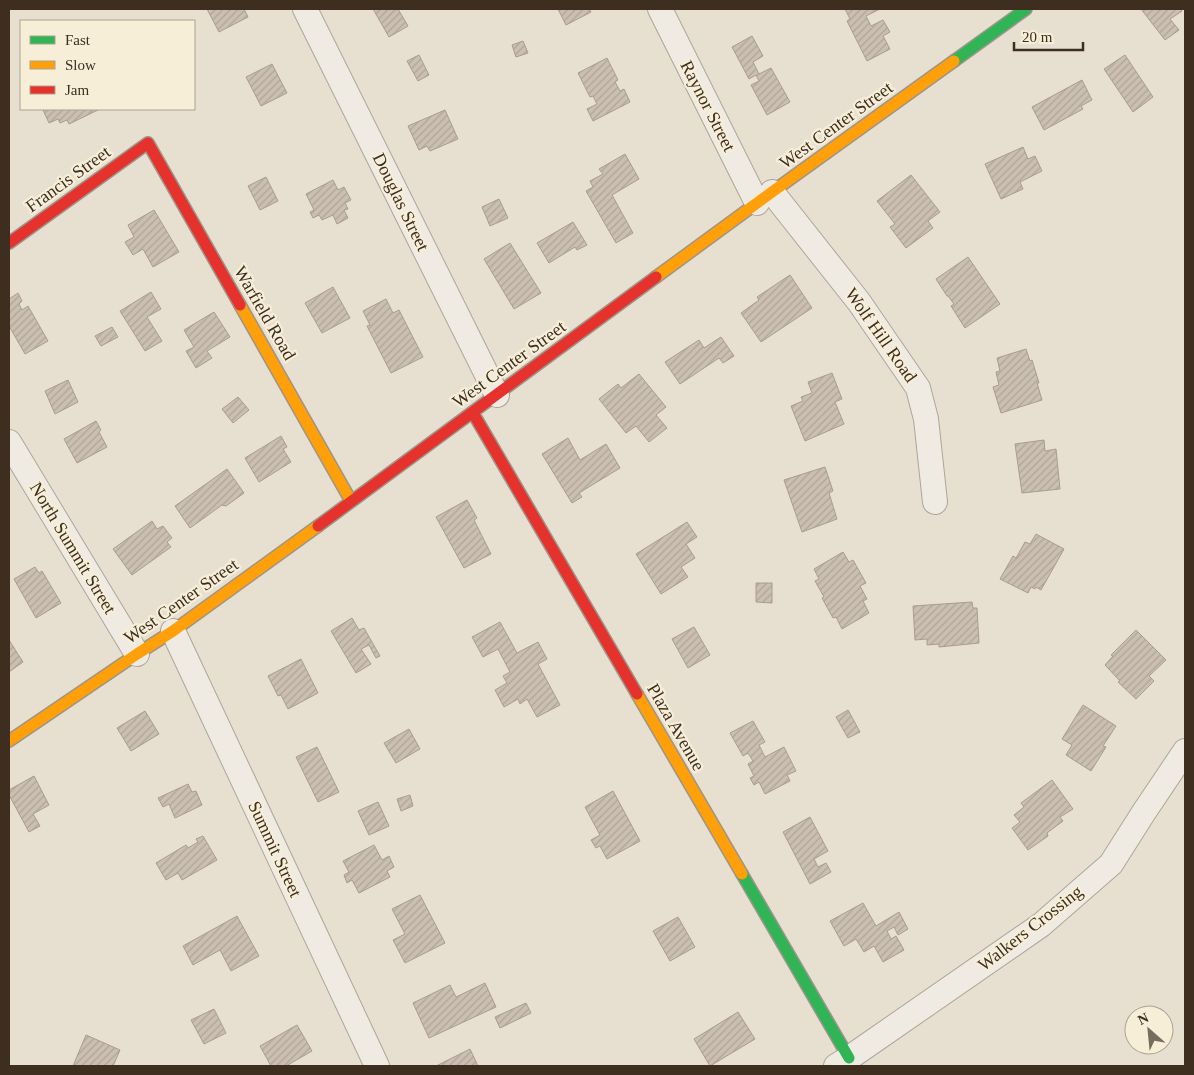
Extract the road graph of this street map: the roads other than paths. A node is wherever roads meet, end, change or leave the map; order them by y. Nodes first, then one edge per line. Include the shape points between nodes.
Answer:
1 (305, 9) edge
2 (660, 9) edge
3 (1026, 9) edge
4 (1003, 16) edge
5 (148, 143) joint
6 (765, 198) junction
7 (9, 243) edge
8 (497, 395) junction
9 (473, 413) junction
10 (9, 442) edge
11 (351, 501) junction
12 (935, 502) dead end
13 (172, 631) junction
14 (137, 654) junction
15 (9, 741) edge
16 (1185, 752) edge
17 (842, 1062) edge
18 (377, 1066) edge

1 - 8 street, Douglas Street
2 - 6 street, Raynor Street
3 - 4 street, West Center Street
4 - 6 street, West Center Street
5 - 7 street, Francis Street
5 - 11 street, Warfield Road
6 - 8 street, West Center Street
6 - 12 street, Wolf Hill Road via 859,302 918,388 926,418
8 - 9 street, West Center Street
9 - 11 street, West Center Street
9 - 17 street, Plaza Avenue
10 - 14 street, North Summit Street
11 - 13 street, West Center Street
13 - 14 street, West Center Street
13 - 18 street, Summit Street
14 - 15 street, West Center Street
16 - 17 street, Walkers Crossing via 1111,864 1041,925

